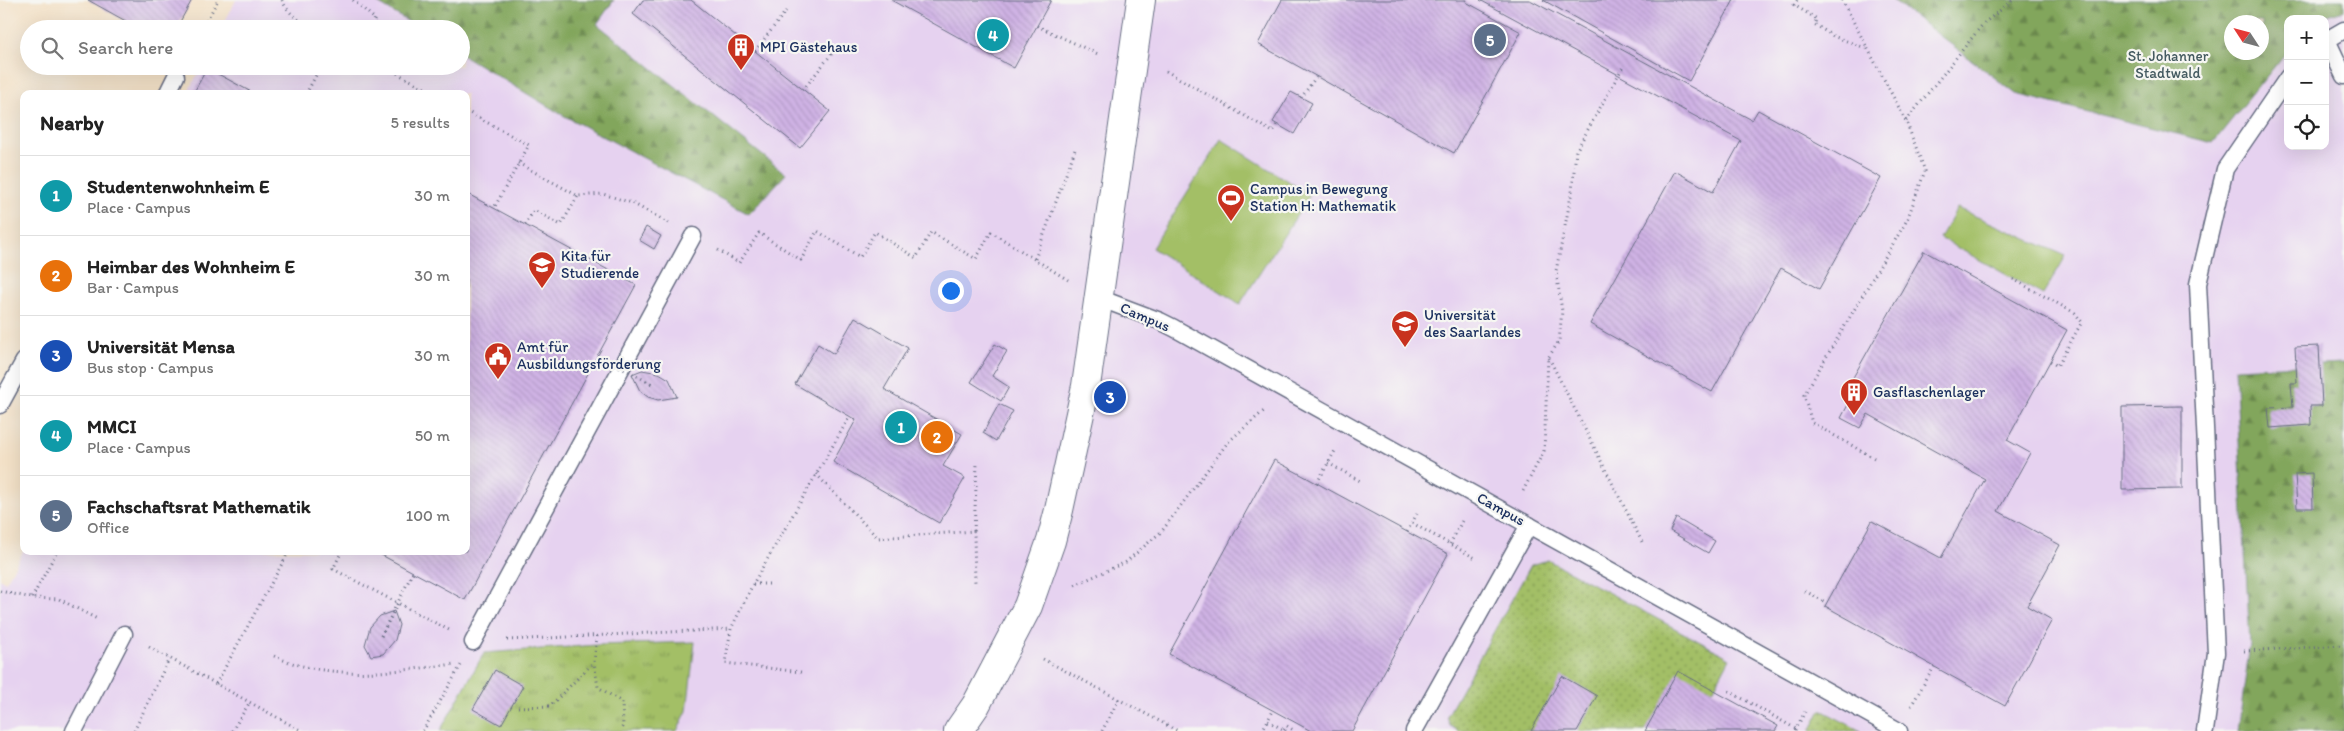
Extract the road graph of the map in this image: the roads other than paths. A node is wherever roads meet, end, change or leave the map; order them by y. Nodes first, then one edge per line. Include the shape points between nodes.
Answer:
1 (1141, 0) edge
2 (2344, 30) edge
3 (2329, 39) edge
4 (2329, 47) edge
5 (176, 76) dead end
6 (2344, 76) edge
7 (2284, 83) edge
8 (169, 90) edge
9 (693, 236) road end
10 (1099, 298) junction
11 (20, 368) edge
12 (0, 405) edge
13 (1529, 525) junction
14 (124, 634) road end
15 (473, 642) road end
16 (74, 731) edge
17 (958, 731) edge
18 (1414, 731) edge
19 (1899, 731) edge
20 (2205, 731) edge

1 - 10 street, Campus
2 - 3 lane
4 - 6 lane
5 - 8 lane
7 - 20 lane via 2225,169 2198,284 2216,653
9 - 15 lane
10 - 13 lane, Campus via 1160,321
10 - 17 street, Campus via 1078,425 1051,542 1028,606 976,705
11 - 12 lane
13 - 18 lane
13 - 19 lane, Campus
14 - 16 lane

